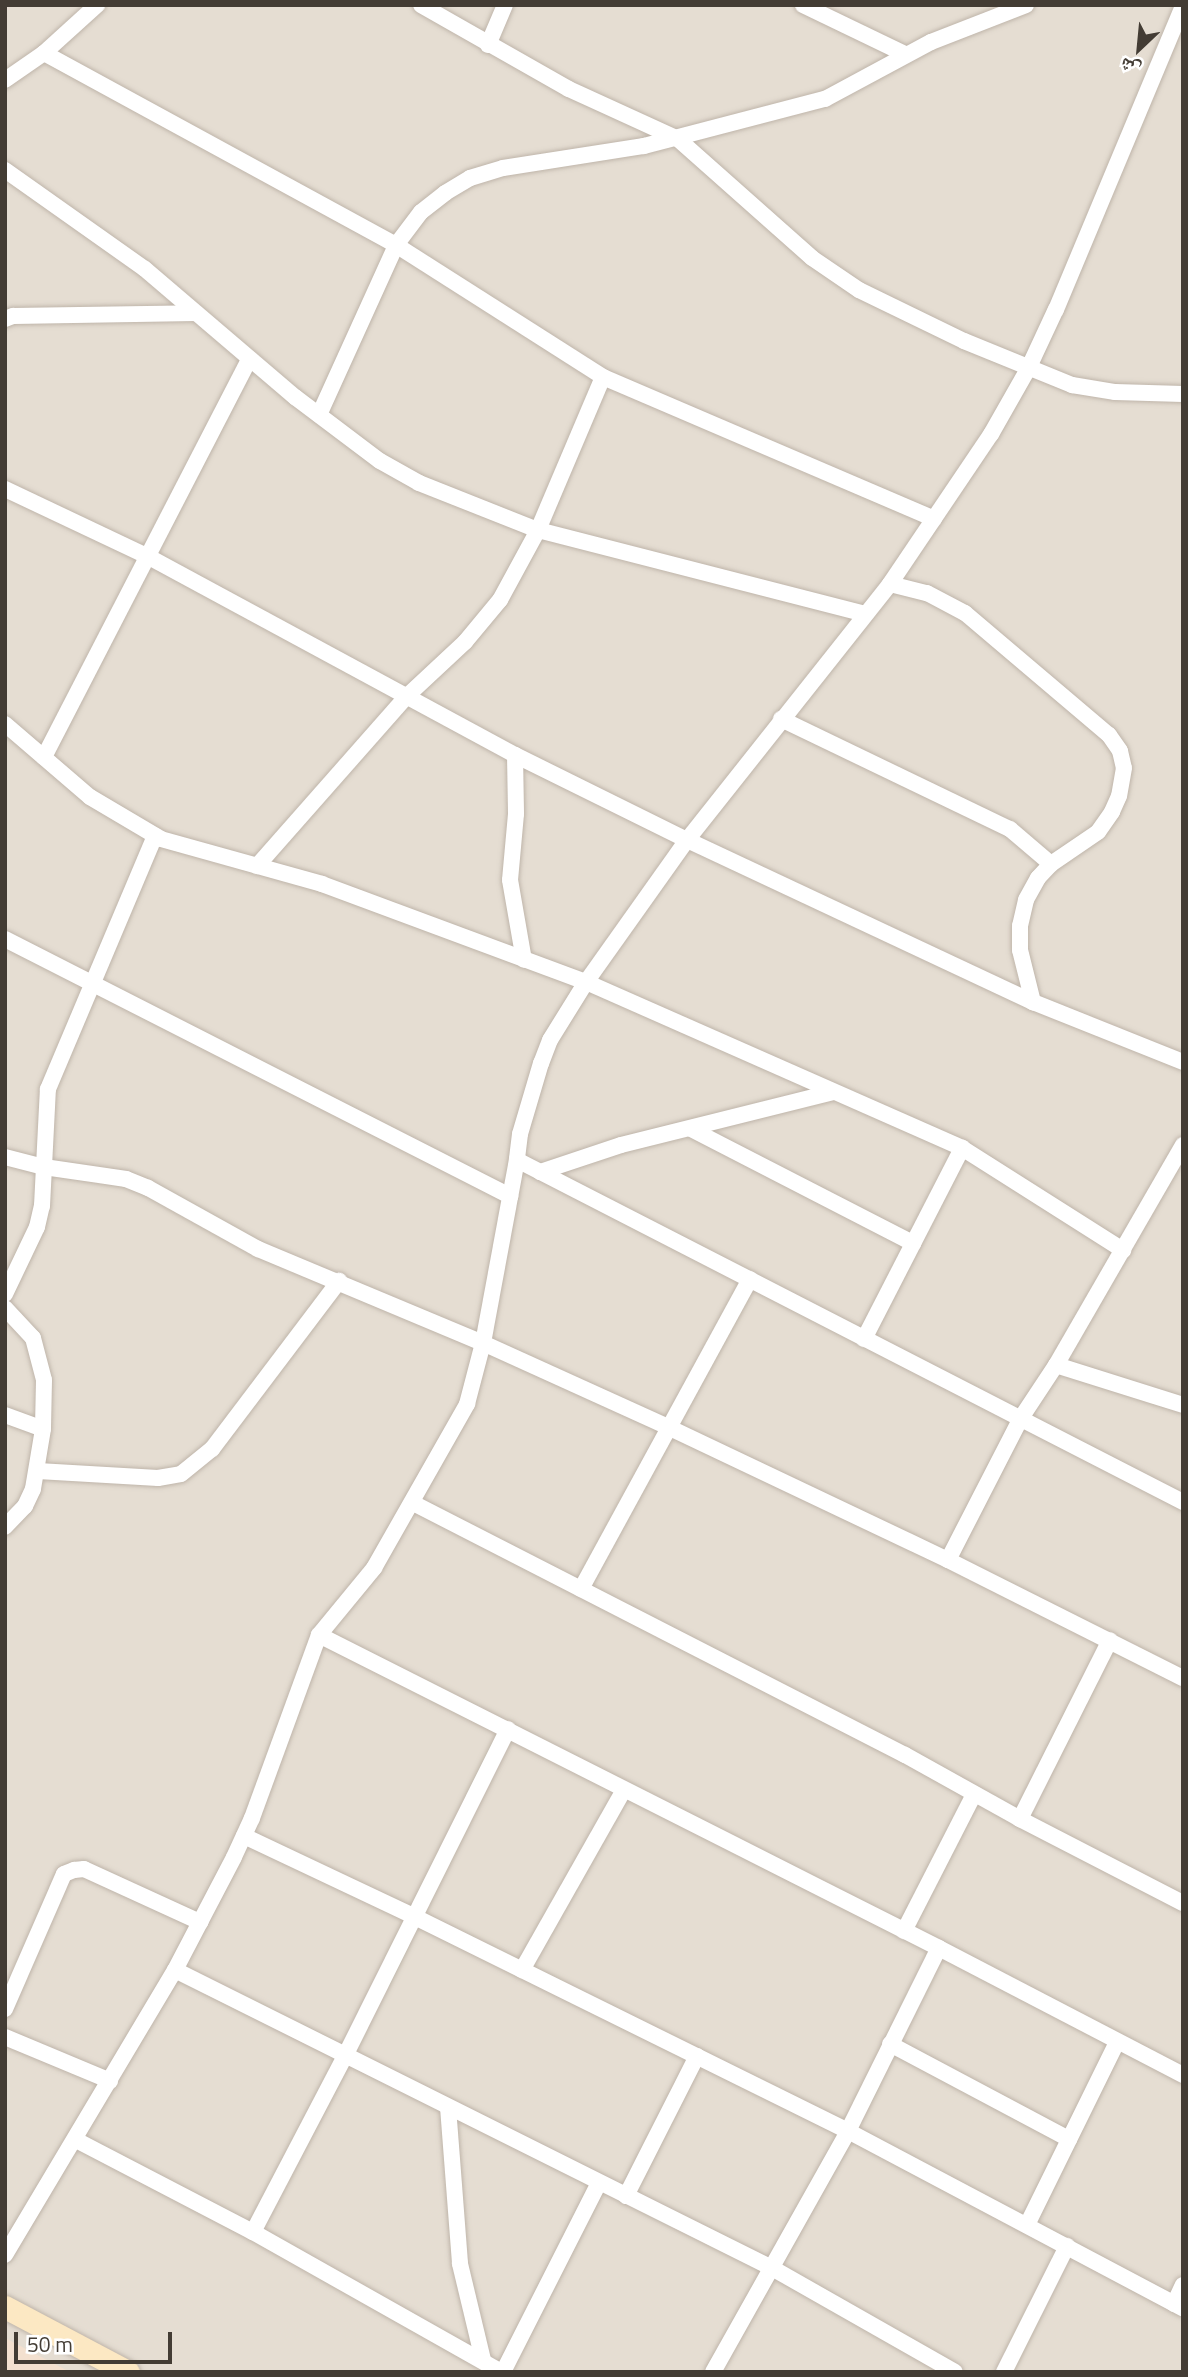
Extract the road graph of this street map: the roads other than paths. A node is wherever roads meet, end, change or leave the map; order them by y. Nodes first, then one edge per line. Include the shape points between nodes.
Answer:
1 (97, 5) edge
2 (421, 5) edge
3 (505, 5) edge
4 (803, 5) edge
5 (1026, 5) edge
6 (1183, 6) edge
7 (488, 45) junction
8 (44, 52) junction
9 (905, 54) junction
10 (5, 80) edge
11 (678, 139) junction
12 (5, 170) edge
13 (396, 245) junction
14 (196, 313) junction
15 (5, 319) edge
16 (249, 359) junction
17 (1028, 369) junction
18 (603, 377) junction
19 (1183, 394) edge
20 (319, 415) junction
21 (5, 489) edge
22 (934, 520) junction
23 (538, 530) junction
24 (149, 557) junction
25 (890, 584) junction
26 (865, 614) junction
27 (406, 697) junction
28 (780, 719) junction
29 (5, 724) edge
30 (515, 755) junction
31 (44, 757) junction
32 (155, 836) junction
33 (687, 840) junction
34 (1051, 864) junction
35 (257, 866) junction
36 (5, 939) edge
37 (524, 960) junction
38 (586, 982) junction
39 (92, 983) junction
40 (1033, 1002) junction
41 (1183, 1062) edge
42 (834, 1092) junction
43 (691, 1129) junction
44 (1183, 1145) edge
45 (962, 1148) junction
46 (5, 1157) edge
47 (517, 1160) junction
48 (44, 1167) junction
49 (540, 1172) junction
50 (510, 1196) junction
51 (913, 1243) junction
52 (1123, 1250) junction
53 (750, 1279) junction
54 (339, 1281) junction
55 (5, 1294) edge
56 (5, 1308) edge
57 (864, 1339) junction
58 (483, 1343) junction
59 (1056, 1365) junction
60 (1183, 1405) edge
61 (5, 1415) edge
62 (1021, 1418) junction
63 (670, 1428) junction
64 (43, 1429) junction
65 (38, 1471) junction
66 (1183, 1502) edge
67 (413, 1503) junction
68 (5, 1527) edge
69 (948, 1560) junction
70 (582, 1589) junction
71 (319, 1635) junction
72 (1110, 1640) junction
73 (1183, 1678) edge
74 (508, 1729) junction
75 (624, 1790) junction
76 (974, 1794) junction
77 (1020, 1819) junction
78 (244, 1836) junction
79 (1183, 1903) edge
80 (415, 1917) junction
81 (200, 1922) junction
82 (904, 1931) junction
83 (939, 1948) junction
84 (175, 1970) junction
85 (522, 1970) junction
86 (5, 2009) edge
87 (5, 2037) edge
88 (1117, 2042) junction
89 (890, 2044) junction
90 (346, 2054) junction
91 (697, 2056) junction
92 (1183, 2075) edge
93 (110, 2081) junction
94 (448, 2107) junction
95 (848, 2131) junction
96 (1069, 2139) junction
97 (76, 2140) junction
98 (599, 2183) junction
99 (625, 2196) junction
100 (1027, 2225) junction
101 (253, 2232) junction
102 (1067, 2246) junction
103 (5, 2255) edge
104 (772, 2268) junction
105 (1183, 2285) edge
106 (1178, 2306) edge
107 (5, 2307) edge
108 (483, 2360) junction
109 (709, 2371) edge
110 (950, 2371) edge
111 (128, 2372) edge
112 (502, 2372) edge
113 (1004, 2372) edge

1 - 8 street
2 - 7 street
3 - 7 street
4 - 9 street
5 - 9 street
6 - 17 street
7 - 11 street via 569,89
8 - 10 street
8 - 13 street
9 - 11 street via 825,99
11 - 13 street via 620,152 555,158 470,178 421,212
11 - 17 street via 812,258 859,290
12 - 14 street via 145,269
13 - 18 street
13 - 20 street
14 - 15 street
14 - 16 street
16 - 20 street
16 - 24 street
17 - 19 street via 1085,389
17 - 22 street via 992,434
18 - 22 street
18 - 23 street
20 - 23 street via 380,461 419,483
21 - 24 street
22 - 25 street
23 - 26 street
23 - 27 street via 500,600 465,642
24 - 27 street
24 - 31 street
25 - 26 street
25 - 34 street via 927,593 965,613 1109,734 1119,751 1124,768 1112,812 1098,832
26 - 28 street
27 - 30 street
27 - 35 street
28 - 33 street
28 - 34 street via 1010,829
29 - 31 street
30 - 33 street
30 - 37 street via 510,880
31 - 32 street via 90,797
32 - 35 street
32 - 39 street
33 - 38 street
33 - 40 street
34 - 40 street via 1026,900 1020,926 1020,950
35 - 37 street via 334,888
36 - 39 street
37 - 38 street
38 - 42 street
38 - 47 street via 541,1063
39 - 48 street via 48,1088
39 - 50 street
40 - 41 street
42 - 43 street
42 - 45 street
43 - 49 street
43 - 51 street
44 - 52 street
45 - 51 street
45 - 52 street
46 - 48 street
47 - 49 street
47 - 50 street
48 - 54 street via 126,1179 258,1249
48 - 55 street via 37,1227
49 - 53 street
50 - 58 street
51 - 57 street
52 - 59 street
53 - 57 street
53 - 63 street
54 - 58 street
54 - 65 street via 212,1449 181,1474 158,1478
56 - 64 street via 33,1338 40,1356
57 - 62 street
58 - 63 street
58 - 67 street via 467,1404
59 - 60 street
59 - 62 street
61 - 64 street
62 - 66 street
62 - 69 street
63 - 69 street
63 - 70 street
64 - 65 street
65 - 68 street via 25,1506
67 - 70 street
67 - 71 street via 374,1568
69 - 72 street
70 - 76 street
71 - 74 street
71 - 78 street
72 - 73 street
72 - 77 street
74 - 75 street
74 - 80 street
75 - 82 street
75 - 85 street
76 - 77 street
76 - 82 street
77 - 79 street
78 - 80 street
78 - 81 street
80 - 85 street
80 - 90 street
81 - 84 street
81 - 86 street via 84,1869 64,1874
82 - 83 street
83 - 88 street
83 - 89 street
84 - 90 street
84 - 93 street
85 - 91 street
87 - 93 street
88 - 92 street
88 - 96 street
89 - 95 street
89 - 96 street
90 - 94 street
90 - 101 street
91 - 95 street
91 - 99 street
93 - 97 street
94 - 98 street
94 - 108 street via 460,2264
95 - 100 street
95 - 104 street
96 - 100 street
97 - 101 street
97 - 103 street
98 - 99 street
98 - 112 street
99 - 104 street
100 - 102 street
101 - 108 street
102 - 106 street
102 - 113 street
104 - 109 street
104 - 110 street
105 - 106 street
107 - 111 main road
108 - 112 street

